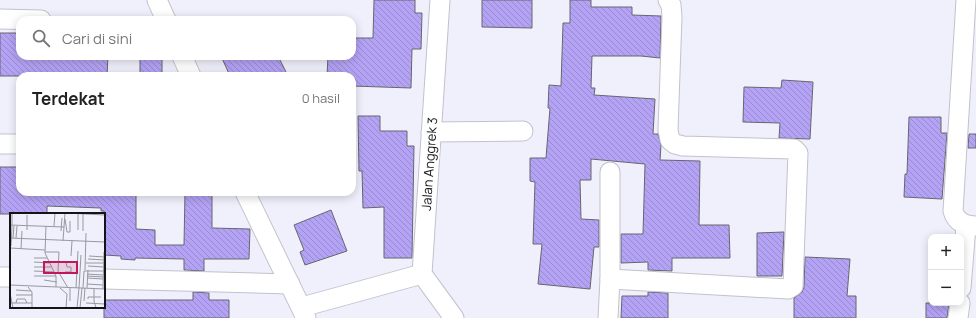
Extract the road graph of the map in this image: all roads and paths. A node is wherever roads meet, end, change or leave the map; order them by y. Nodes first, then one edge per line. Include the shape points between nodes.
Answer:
1 (157, 0) edge
2 (440, 0) edge
3 (668, 0) edge
4 (966, 0) edge
5 (164, 16) edge
6 (0, 19) edge
7 (16, 19) edge
8 (184, 60) edge
9 (189, 72) edge
10 (523, 131) dead end
11 (431, 132) junction
12 (0, 144) edge
13 (16, 144) edge
14 (610, 172) dead end
15 (247, 196) edge
16 (971, 226) edge
17 (964, 270) edge
18 (422, 274) junction
19 (610, 279) junction
20 (105, 280) edge
21 (290, 284) junction
22 (960, 306) edge
23 (304, 313) edge
24 (454, 318) edge
25 (608, 318) edge
26 (958, 318) edge

1 - 5 street
2 - 11 street, Jalan Anggrek 3
3 - 19 street via 672,18 668,130 670,140 683,146 794,149 798,153 793,286 788,288
4 - 16 street via 952,203 954,216
6 - 7 street
8 - 9 street
10 - 11 street
11 - 18 street, Jalan Anggrek 3
12 - 13 street
14 - 19 street
15 - 21 street
16 - 17 street
18 - 23 street
18 - 24 street
19 - 25 street
20 - 21 street
21 - 23 street
22 - 26 street

